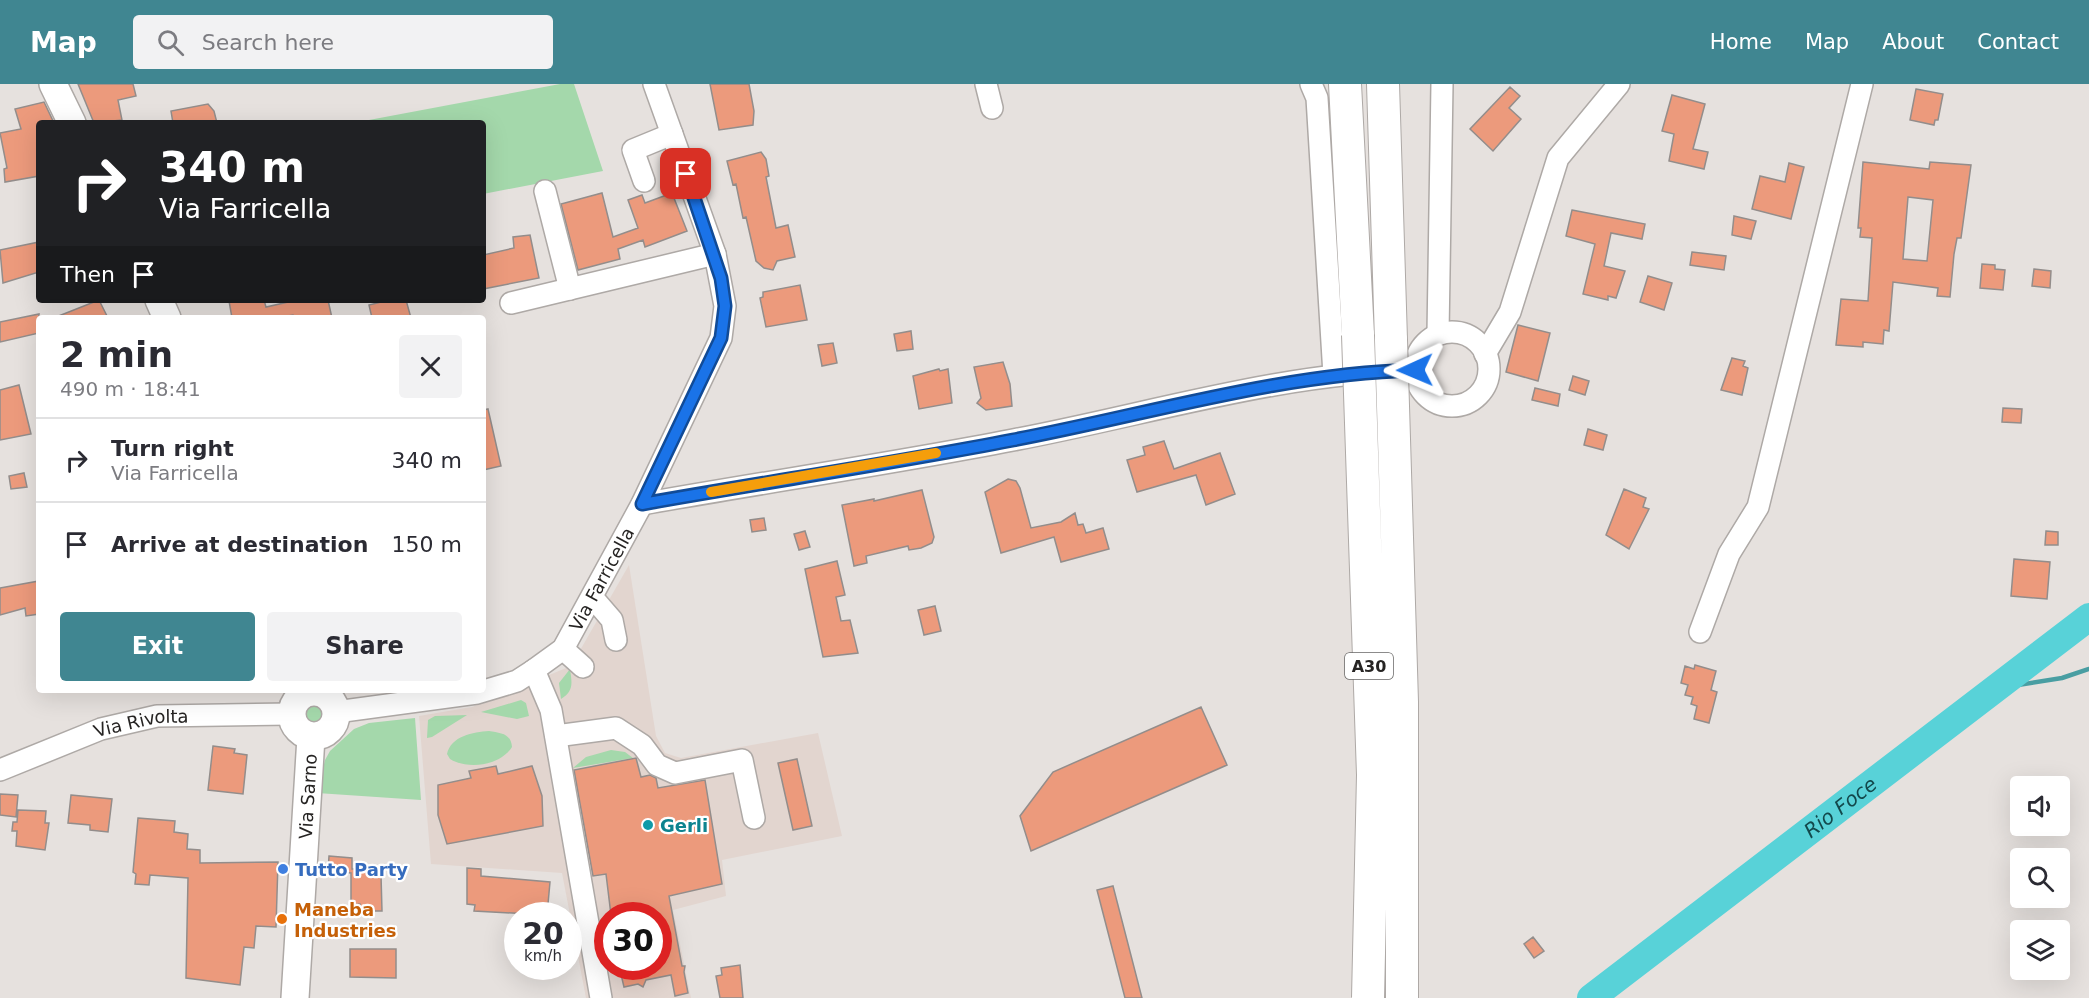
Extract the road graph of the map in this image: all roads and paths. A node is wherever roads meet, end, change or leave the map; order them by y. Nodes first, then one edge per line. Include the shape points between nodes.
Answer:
1 (53, 84) edge
2 (654, 84) edge
3 (986, 84) edge
4 (1311, 84) edge
5 (1345, 84) edge
6 (1383, 84) edge
7 (1442, 84) edge
8 (1619, 84) edge
9 (1862, 84) edge
10 (992, 108) dead end
11 (71, 120) edge
12 (672, 134) junction
13 (644, 181) dead end
14 (545, 190) dead end
15 (715, 254) junction
16 (570, 290) junction
17 (511, 303) dead end
18 (1438, 334) junction
19 (1485, 354) junction
20 (1415, 370) junction
21 (1334, 375) junction
22 (642, 504) junction
23 (592, 598) junction
24 (1701, 632) dead end
25 (616, 640) dead end
26 (563, 649) junction
27 (583, 667) dead end
28 (534, 670) junction
29 (486, 690) edge
30 (308, 693) edge
31 (321, 693) edge
32 (477, 693) edge
33 (336, 712) junction
34 (291, 714) junction
35 (556, 736) junction
36 (311, 737) junction
37 (0, 770) edge
38 (754, 818) dead end
39 (295, 998) edge
40 (601, 998) edge
41 (1368, 998) edge
42 (1402, 998) edge

1 - 11 main road
2 - 12 street, Via Farricella
3 - 10 street
4 - 21 street via 1317,98
5 - 41 highway, A30, bridge via 1358,335 1372,775
6 - 42 highway, A30, bridge via 1402,702
7 - 18 street
8 - 19 street via 1558,158 1510,312
9 - 24 street via 1758,507 1729,554
12 - 13 street via 633,150
12 - 15 street, Via Farricella
14 - 16 street
15 - 16 street
15 - 22 street, Via Farricella via 725,306 721,338
16 - 17 street
18 - 19 street via 1471,337
18 - 20 street via 1419,350
19 - 20 street via 1489,366 1482,390 1462,404 1444,405 1427,396 1419,387
20 - 21 street
21 - 22 street via 1164,406 1014,440
22 - 23 street, Via Farricella
23 - 25 street via 612,620
23 - 26 street, Via Farricella
26 - 27 street
26 - 28 street, Via Farricella
28 - 29 street, Via Farricella via 517,681
28 - 35 street via 551,710
30 - 34 main road via 300,697
31 - 33 main road via 331,699
32 - 33 street, Via Farricella
33 - 36 main road via 330,731
34 - 36 main road via 295,726
34 - 37 street, Via Rivolta via 158,716 100,729
35 - 38 street via 616,728 642,745 657,765 675,773 742,760
35 - 40 street
36 - 39 main road, Via Sarno

